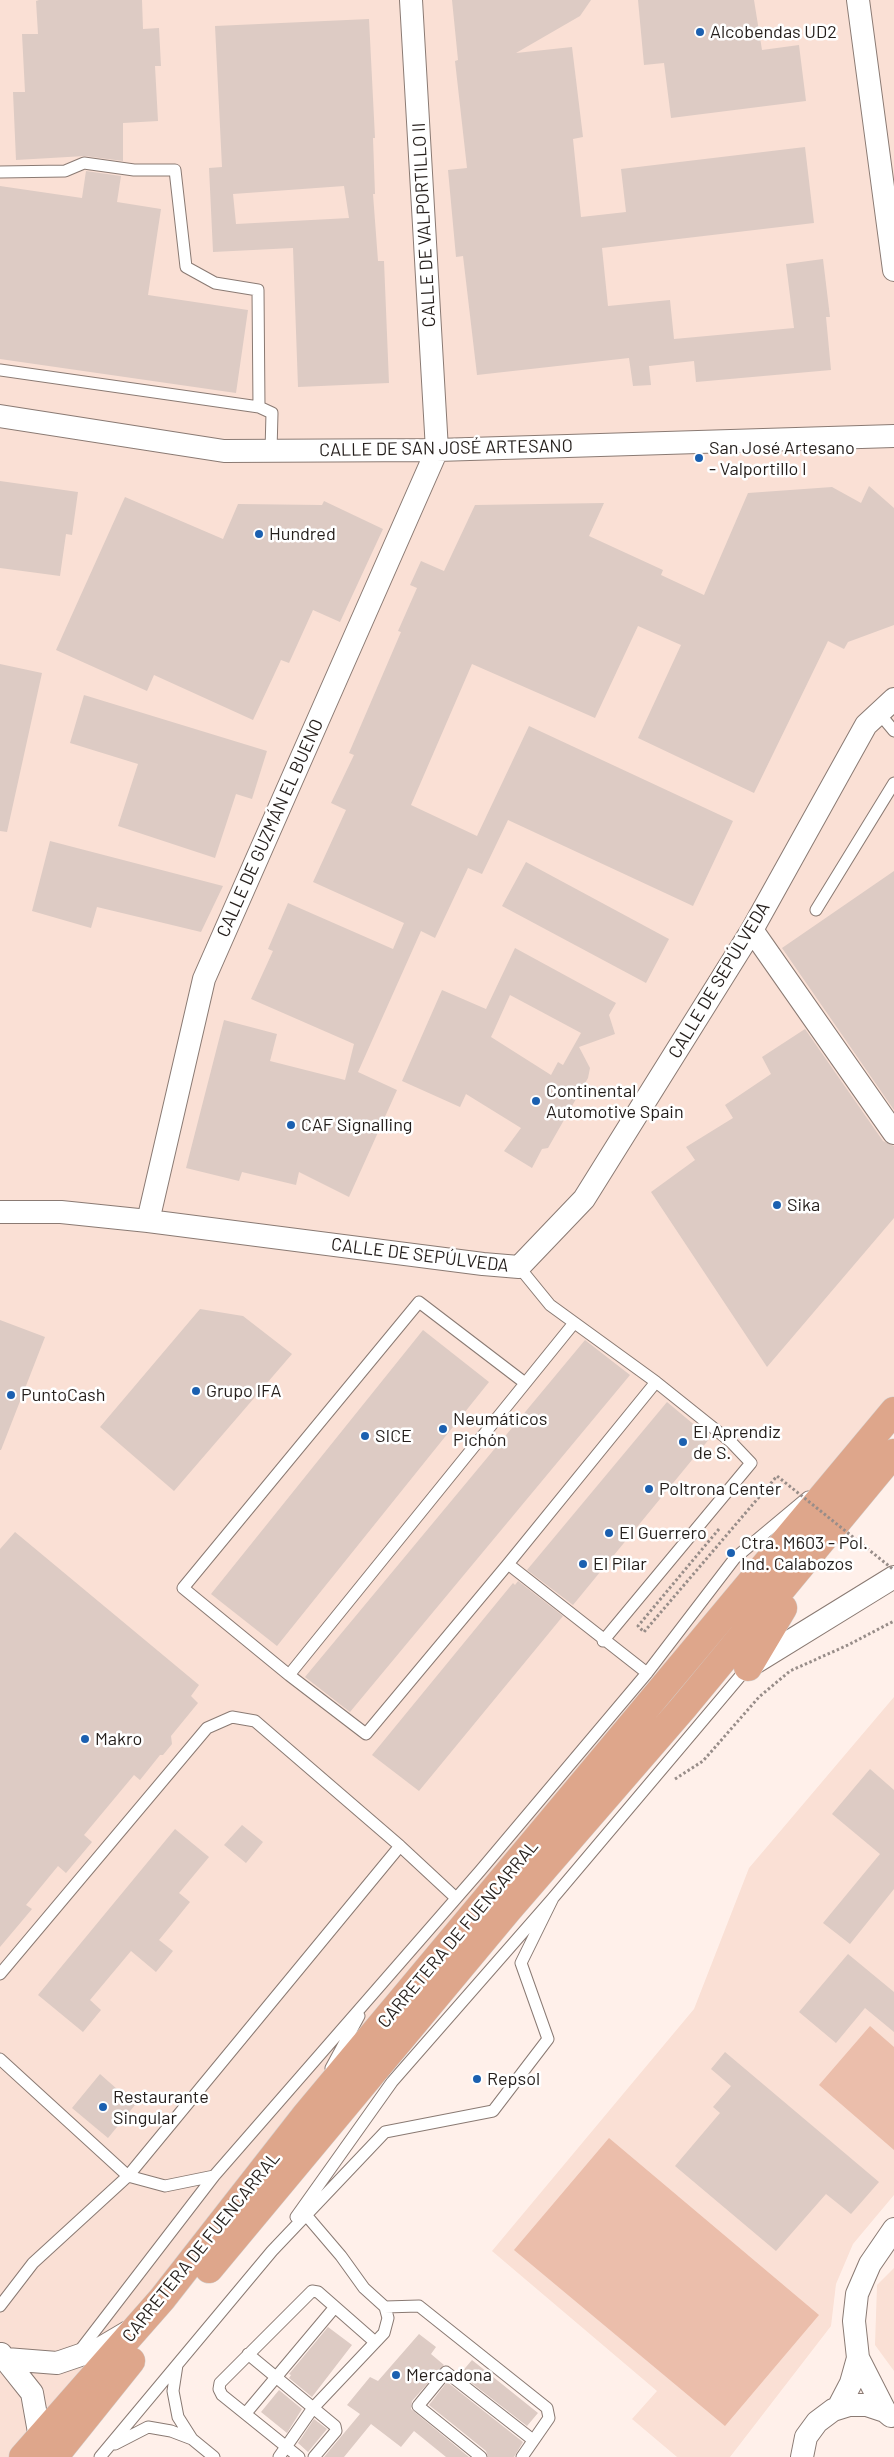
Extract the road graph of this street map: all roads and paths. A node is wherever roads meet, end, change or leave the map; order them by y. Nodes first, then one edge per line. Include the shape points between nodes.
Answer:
1 (411, 0) edge
2 (858, 0) edge
3 (0, 172) edge
4 (894, 270) edge
5 (0, 370) edge
6 (259, 407) junction
7 (0, 416) edge
8 (894, 436) edge
9 (437, 450) junction
10 (271, 451) junction
11 (886, 706) edge
12 (894, 730) edge
13 (894, 783) edge
14 (816, 910) dead end
15 (752, 930) junction
16 (894, 1133) edge
17 (0, 1212) edge
18 (148, 1221) junction
19 (519, 1267) junction
20 (574, 1323) junction
21 (656, 1382) junction
22 (525, 1383) junction
23 (894, 1411) edge
24 (894, 1452) edge
25 (857, 1456) junction
26 (719, 1529) dead end
27 (825, 1535) junction
28 (508, 1564) junction
29 (894, 1570) edge
30 (894, 1577) edge
31 (894, 1622) edge
32 (603, 1641) junction
33 (748, 1667) junction
34 (646, 1673) junction
35 (289, 1675) junction
36 (672, 1780) dead end
37 (400, 1846) junction
38 (456, 1898) junction
39 (552, 1898) junction
40 (0, 1974) edge
41 (369, 1997) junction
42 (0, 2059) edge
43 (305, 2116) junction
44 (128, 2176) junction
45 (214, 2176) junction
46 (306, 2215) junction
47 (894, 2229) edge
48 (272, 2252) junction
49 (0, 2306) edge
50 (335, 2307) junction
51 (386, 2307) junction
52 (150, 2314) junction
53 (375, 2342) junction
54 (248, 2354) junction
55 (3, 2356) edge
56 (75, 2357) junction
57 (858, 2358) junction
58 (177, 2365) junction
59 (276, 2376) junction
60 (313, 2408) junction
61 (838, 2408) junction
62 (246, 2413) junction
63 (890, 2415) edge
64 (192, 2438) junction
65 (532, 2440) junction
66 (109, 2446) junction
67 (287, 2446) junction
68 (39, 2451) edge
69 (100, 2457) edge
70 (213, 2457) edge
71 (279, 2457) edge
72 (299, 2457) edge
73 (314, 2457) edge
74 (481, 2457) edge
75 (522, 2457) edge
76 (802, 2457) edge

1 - 9 street, CALLE DE VALPORTILLO II
2 - 4 street
3 - 6 lane via 65,171 84,163 134,170 174,170 186,267 215,283 258,290
5 - 6 lane
6 - 10 lane via 272,413
7 - 10 street, CALLE DE SAN JOSÉ ARTESANO via 224,451
8 - 9 street, CALLE DE SAN JOSÉ ARTESANO
9 - 10 street, CALLE DE SAN JOSÉ ARTESANO
9 - 18 street, CALLE DE GUZMÁN EL BUENO via 204,979
11 - 12 lane
11 - 15 street, CALLE DE SEPÚLVEDA via 866,725
13 - 14 lane
15 - 16 street
15 - 19 street, CALLE DE SEPÚLVEDA via 584,1198
17 - 18 street, CALLE DE SEPÚLVEDA via 61,1212
18 - 19 street, CALLE DE SEPÚLVEDA
19 - 20 lane via 550,1305
20 - 21 lane
20 - 22 lane
21 - 28 lane
21 - 32 lane via 731,1442 751,1463
22 - 35 lane
22 - 35 lane via 419,1302 183,1588
23 - 25 highway, CARRETERA DE FUENCARRAL
24 - 27 highway, CARRETERA DE FUENCARRAL
25 - 34 lane via 734,1558
25 - 43 highway, CARRETERA DE FUENCARRAL
26 - 29 path, bridge via 638,1626 644,1632 777,1476
27 - 33 highway
27 - 68 highway, CARRETERA DE FUENCARRAL via 682,1708
28 - 32 lane
28 - 35 lane via 366,1734
30 - 33 street
31 - 36 path via 790,1671 759,1697 702,1761
32 - 34 lane
33 - 39 lane
34 - 38 lane
37 - 38 lane
37 - 40 lane via 255,1721 232,1716 206,1728
37 - 44 lane
38 - 41 lane
39 - 46 lane via 521,1963 548,2039 493,2111 384,2132
39 - 48 lane via 392,2082
41 - 43 lane
41 - 45 lane
42 - 44 lane
43 - 52 highway, CARRETERA DE FUENCARRAL
44 - 45 lane via 165,2186
44 - 49 lane via 34,2263
45 - 56 lane
46 - 48 lane
46 - 51 lane via 364,2288
47 - 57 street via 870,2264 857,2294 854,2321
48 - 58 lane
50 - 53 lane
50 - 54 lane via 318,2292 312,2291
50 - 59 lane
51 - 53 lane via 388,2318 384,2332
51 - 65 lane via 419,2306 547,2408 549,2418
52 - 56 street via 101,2348
52 - 68 highway, CARRETERA DE FUENCARRAL
53 - 60 lane
54 - 59 lane
54 - 62 lane via 220,2383 219,2390
55 - 56 street via 57,2363
55 - 68 street via 32,2394
57 - 61 street via 851,2383
57 - 63 street
58 - 64 lane via 173,2391 178,2417
58 - 66 lane
59 - 60 lane
59 - 62 lane
60 - 67 lane
60 - 73 lane via 332,2422 336,2431
61 - 63 street via 867,2405
61 - 76 street via 817,2422 806,2437
62 - 67 lane
64 - 66 lane via 148,2427
64 - 70 lane
65 - 74 lane via 446,2372 418,2406
65 - 75 lane
66 - 69 lane
67 - 71 lane
67 - 72 lane

